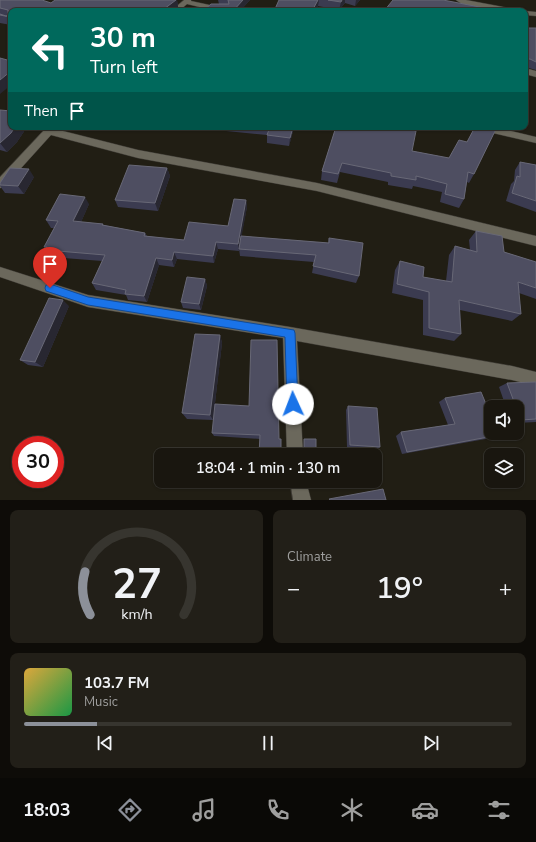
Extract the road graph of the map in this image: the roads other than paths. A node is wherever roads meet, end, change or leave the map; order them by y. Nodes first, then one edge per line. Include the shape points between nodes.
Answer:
1 (459, 0) edge
2 (171, 2) edge
3 (186, 2) edge
4 (212, 8) edge
5 (496, 8) edge
6 (50, 130) edge
7 (54, 130) edge
8 (493, 130) edge
9 (536, 140) edge
10 (0, 184) edge
11 (536, 241) edge
12 (0, 272) edge
13 (290, 333) junction
14 (536, 379) edge
15 (295, 448) edge
16 (299, 488) edge
17 (302, 500) edge

1 - 5 street
2 - 3 street
3 - 4 street
6 - 10 street
7 - 11 street via 138,154 317,187
8 - 9 street
12 - 13 street via 88,301
13 - 14 street
13 - 15 street
16 - 17 street

